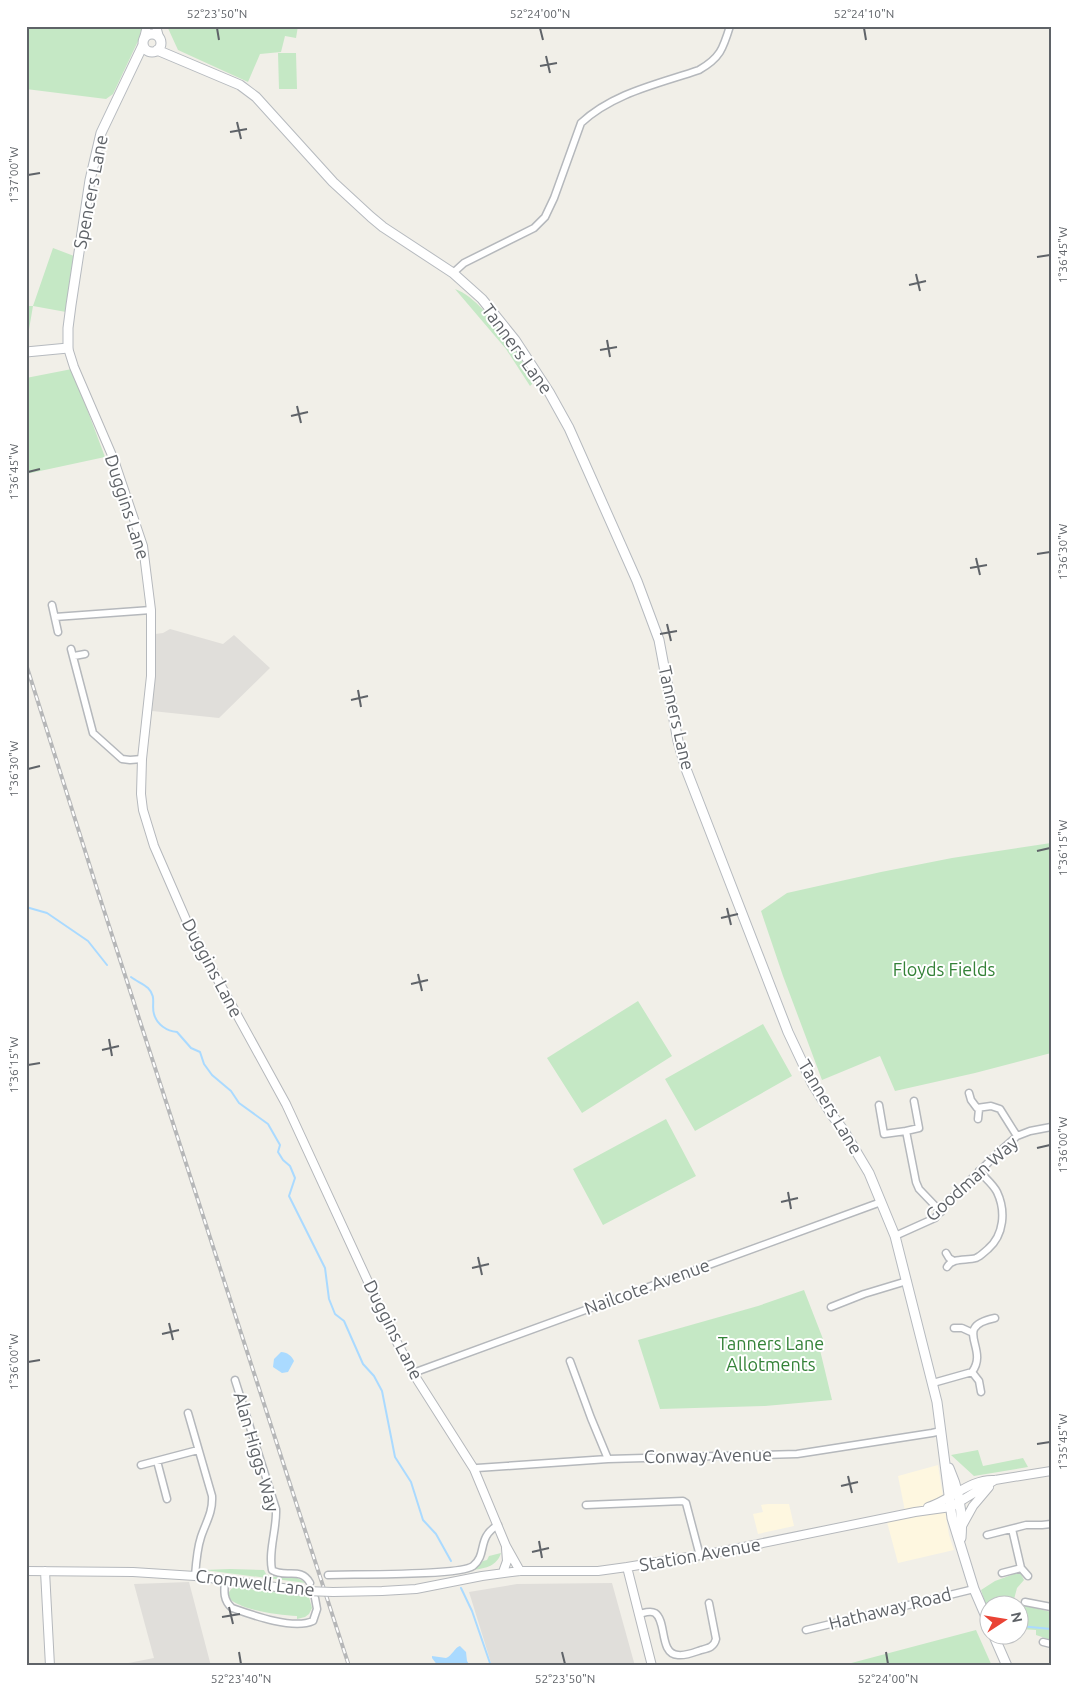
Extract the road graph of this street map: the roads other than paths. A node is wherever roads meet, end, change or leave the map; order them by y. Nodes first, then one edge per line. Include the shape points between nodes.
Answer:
1 (148, 26) edge
2 (156, 26) edge
3 (730, 26) edge
4 (158, 37) junction
5 (144, 42) junction
6 (157, 50) junction
7 (453, 273) junction
8 (68, 348) junction
9 (26, 352) edge
10 (52, 605) dead end
11 (151, 610) junction
12 (55, 617) junction
13 (58, 632) dead end
14 (85, 654) dead end
15 (142, 759) junction
16 (969, 1093) dead end
17 (914, 1101) dead end
18 (879, 1105) dead end
19 (979, 1109) junction
20 (978, 1119) dead end
21 (1051, 1127) edge
22 (906, 1131) junction
23 (1018, 1136) junction
24 (979, 1171) junction
25 (881, 1202) junction
26 (941, 1212) junction
27 (895, 1236) junction
28 (946, 1253) dead end
29 (954, 1261) junction
30 (947, 1267) dead end
31 (907, 1281) junction
32 (831, 1307) dead end
33 (995, 1318) dead end
34 (954, 1328) dead end
35 (973, 1333) junction
36 (570, 1361) dead end
37 (972, 1372) junction
38 (414, 1373) junction
39 (235, 1380) dead end
40 (933, 1383) junction
41 (981, 1392) dead end
42 (188, 1413) dead end
43 (942, 1430) junction
44 (198, 1450) junction
45 (608, 1459) junction
46 (157, 1461) junction
47 (141, 1465) dead end
48 (474, 1469) junction
49 (1051, 1471) edge
50 (995, 1480) junction
51 (167, 1499) dead end
52 (955, 1500) junction
53 (586, 1505) dead end
54 (1051, 1524) edge
55 (498, 1525) junction
56 (962, 1526) junction
57 (1012, 1529) junction
58 (987, 1535) dead end
59 (960, 1541) junction
60 (506, 1546) junction
61 (700, 1556) junction
62 (627, 1567) junction
63 (1021, 1568) junction
64 (520, 1570) junction
65 (26, 1571) edge
66 (45, 1571) junction
67 (503, 1572) junction
68 (1002, 1573) dead end
69 (328, 1574) dead end
70 (195, 1576) junction
71 (482, 1576) joint
72 (1028, 1576) dead end
73 (225, 1580) junction
74 (308, 1587) junction
75 (974, 1589) junction
76 (315, 1598) dead end
77 (709, 1603) dead end
78 (980, 1603) edge
79 (1030, 1603) edge
80 (1051, 1607) edge
81 (639, 1614) junction
82 (806, 1630) dead end
83 (1043, 1642) dead end
84 (997, 1644) edge
85 (1051, 1644) edge
86 (50, 1666) edge
87 (652, 1666) edge
88 (1007, 1666) edge

1 - 5 street, Spencers Lane
2 - 4 street
3 - 7 street via 724,47 708,65 627,93 590,114 581,123 545,217 534,228 464,262
4 - 5 main road via 149,34
4 - 6 main road via 161,45
5 - 6 main road via 150,52
5 - 8 main road, Spencers Lane via 101,133 71,305
6 - 7 main road, Tanners Lane via 240,85 256,97 371,217
7 - 25 main road, Tanners Lane via 482,299 515,340 569,428 653,622 686,769 788,1032 812,1083 857,1152
8 - 9 main road
8 - 11 street, Duggins Lane via 114,460 143,546
10 - 12 street
11 - 12 street
11 - 15 street, Duggins Lane via 151,676
12 - 13 street
14 - 15 street via 73,653 93,733 122,759
15 - 38 street, Duggins Lane via 143,810 154,846 190,931 286,1104 388,1325
16 - 19 street via 970,1100
17 - 22 street via 919,1128
18 - 22 street via 884,1134
19 - 20 street
19 - 23 street via 992,1106 1000,1109
21 - 23 street, Goodman Way
22 - 26 street via 919,1189
23 - 24 street, Goodman Way
24 - 26 street, Goodman Way
24 - 29 street via 995,1188 1000,1202 1001,1232 981,1255
25 - 27 main road, Tanners Lane
25 - 38 street, Nailcote Avenue
26 - 27 street, Goodman Way via 930,1222
27 - 31 main road, Tanners Lane
28 - 29 street
29 - 30 street
31 - 32 street
31 - 40 main road, Tanners Lane
33 - 35 street via 978,1323
34 - 35 street
35 - 37 street via 977,1361
36 - 45 street
37 - 40 street
37 - 41 street
38 - 48 street, Duggins Lane
39 - 74 street, Alan Higgs Way via 276,1509 272,1570 300,1574 307,1578
40 - 43 main road, Tanners Lane
42 - 44 street
43 - 45 street, Conway Avenue via 797,1454
43 - 52 main road, Tanners Lane via 944,1465
44 - 46 street
44 - 70 street via 213,1506 199,1547
45 - 48 street, Conway Avenue
46 - 47 street
46 - 51 street
48 - 55 street, Duggins Lane
49 - 50 street, Station Avenue
50 - 52 street, Station Avenue via 978,1482
50 - 56 street via 979,1498
52 - 56 main road
52 - 59 main road via 952,1518
52 - 61 street, Station Avenue via 915,1512
53 - 61 street via 683,1501
54 - 57 street
55 - 60 street, Duggins Lane
55 - 69 street via 485,1537 480,1558 471,1567 418,1573
56 - 59 main road
57 - 58 street
57 - 63 street
59 - 75 main road
60 - 64 street, Duggins Lane
60 - 67 street, Duggins Lane
61 - 62 street, Station Avenue
62 - 64 street, Station Avenue
62 - 81 street
63 - 68 street
63 - 72 street
64 - 67 street, Station Avenue
65 - 66 street, Cromwell Lane
66 - 70 street, Cromwell Lane
66 - 86 street
67 - 71 street, Station Avenue
70 - 73 street, Cromwell Lane
71 - 74 street, Cromwell Lane, bridge via 416,1589 334,1592
73 - 74 street, Cromwell Lane
73 - 76 street via 224,1597 232,1608 287,1622 306,1624 313,1621 317,1608
75 - 78 main road
75 - 82 street, Hathaway Road
77 - 81 street via 715,1642 711,1647 682,1655 668,1650 655,1613
79 - 80 street
81 - 87 street
83 - 85 street
84 - 88 main road

